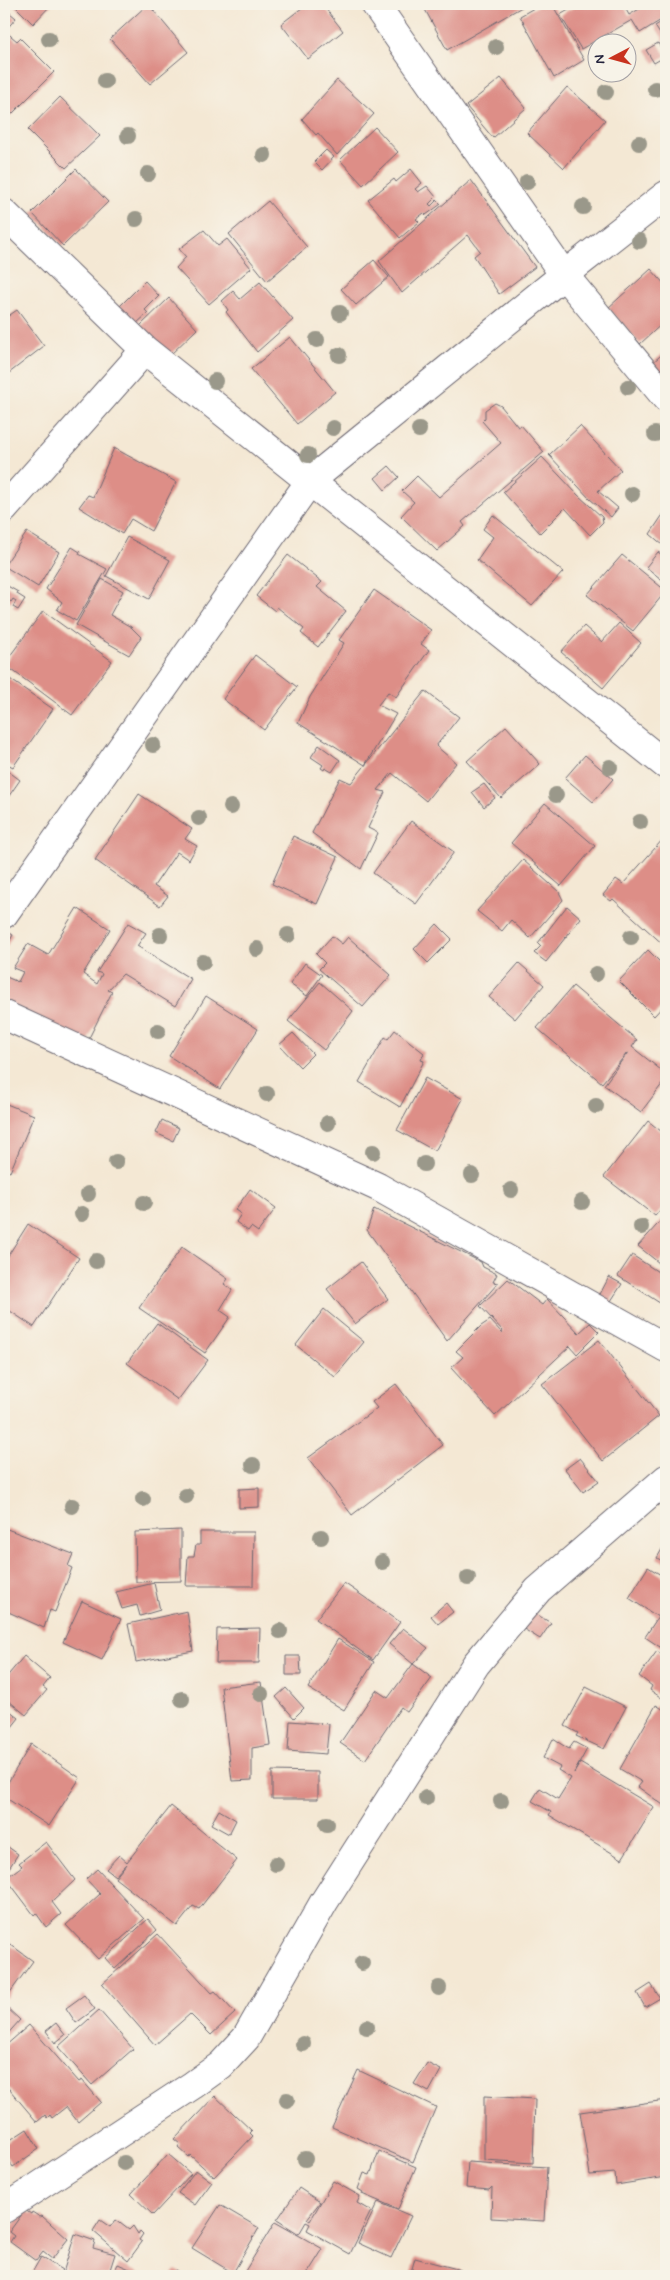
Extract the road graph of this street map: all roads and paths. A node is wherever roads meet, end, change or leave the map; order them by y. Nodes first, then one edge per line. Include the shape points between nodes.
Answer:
1 (375, 4) edge
2 (666, 195) edge
3 (4, 213) edge
4 (564, 275) junction
5 (145, 350) junction
6 (666, 398) edge
7 (310, 481) junction
8 (4, 509) edge
9 (666, 765) edge
10 (4, 914) edge
11 (4, 1015) edge
12 (666, 1348) edge
13 (666, 1479) edge
14 (4, 2209) edge

1 - 4 street
2 - 4 street
3 - 5 street
4 - 6 street
4 - 7 street
5 - 7 street
5 - 8 street
7 - 9 street
7 - 10 street
11 - 12 street via 378,1187
13 - 14 street via 538,1590 476,1664 324,1902 246,2038 193,2085

